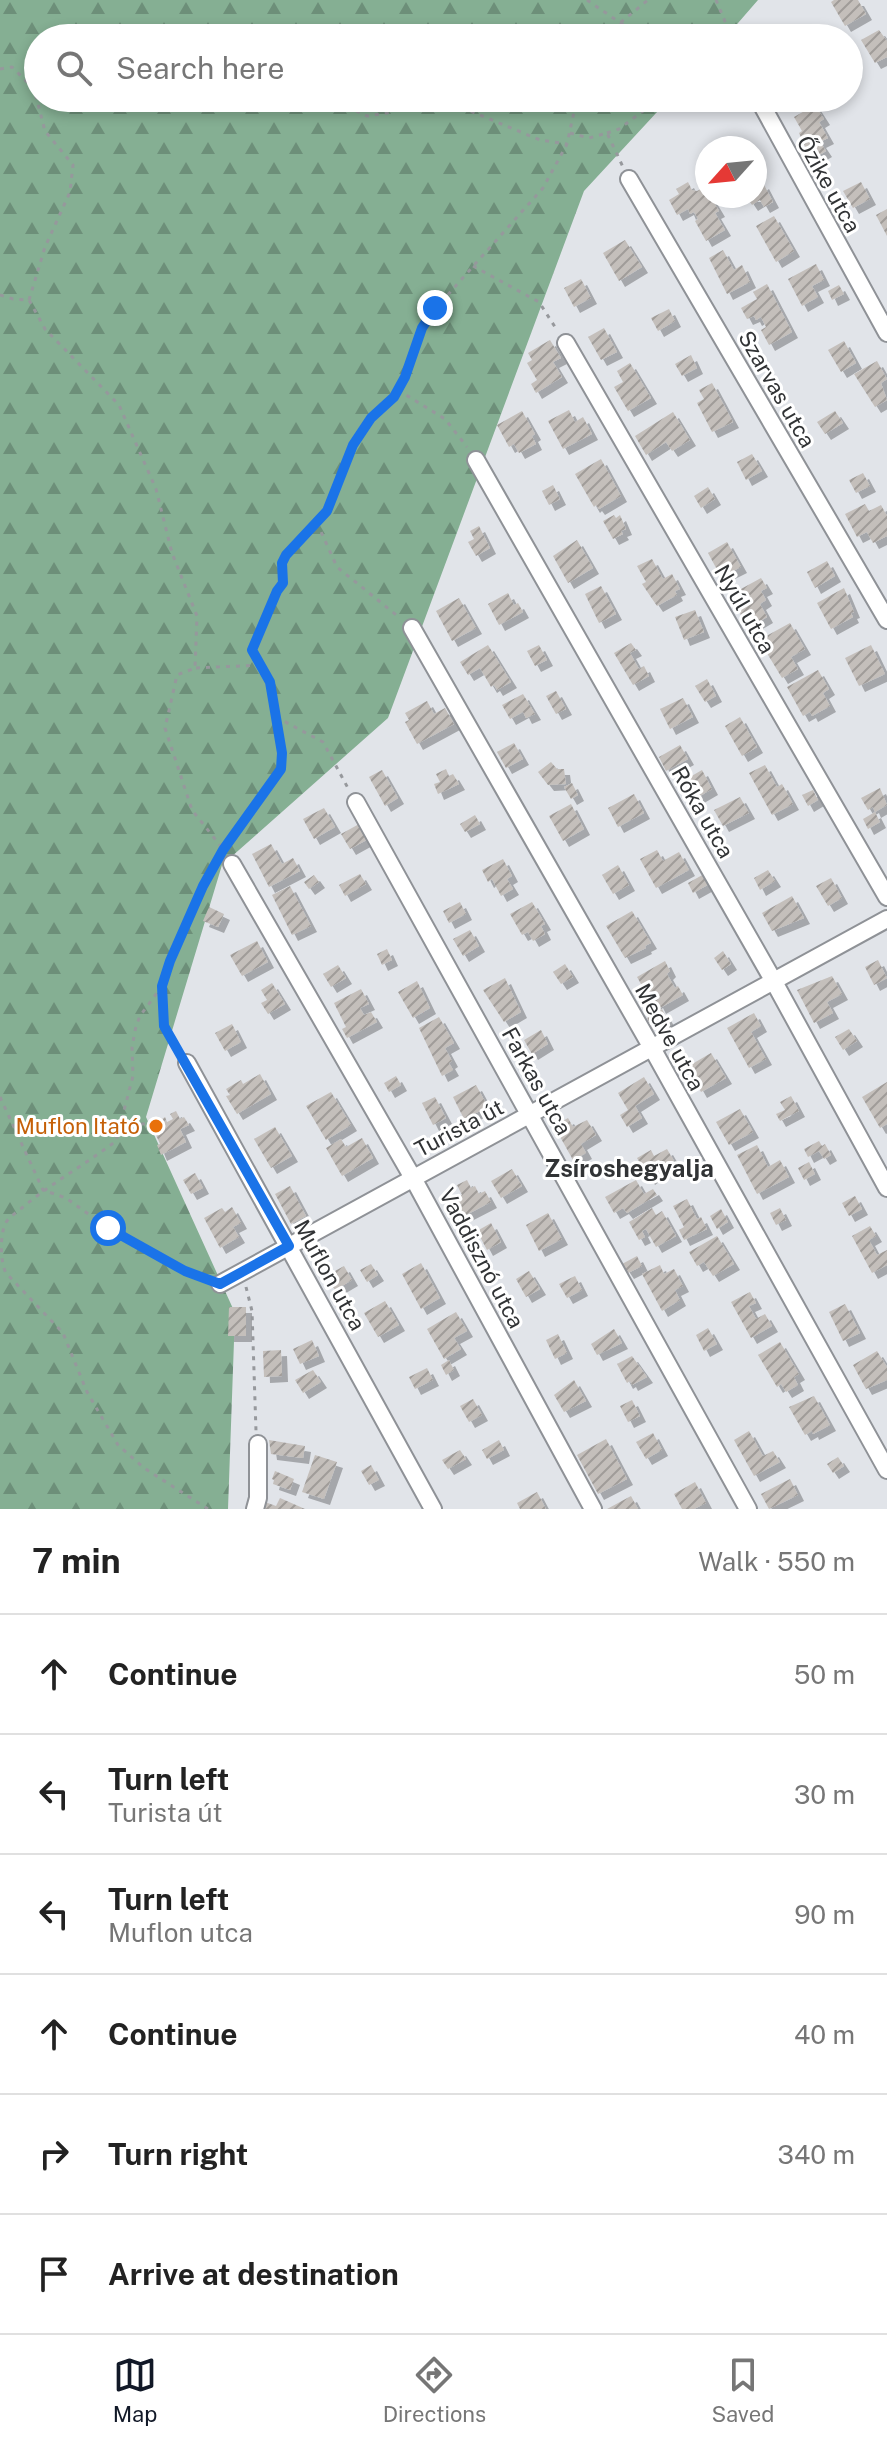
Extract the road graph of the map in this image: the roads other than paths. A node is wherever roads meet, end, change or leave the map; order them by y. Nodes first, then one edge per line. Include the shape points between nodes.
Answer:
1 (766, 112) edge
2 (629, 179) road end
3 (887, 333) edge
4 (566, 343) road end
5 (476, 460) road end
6 (887, 620) edge
7 (412, 628) road end
8 (356, 802) road end
9 (228, 857) road end
10 (887, 897) edge
11 (887, 919) edge
12 (773, 980) junction
13 (652, 1048) junction
14 (187, 1063) road end
15 (531, 1114) junction
16 (413, 1178) junction
17 (887, 1188) edge
18 (289, 1246) junction
19 (220, 1284) road end
20 (258, 1444) road end
21 (887, 1470) edge
22 (255, 1509) edge
23 (433, 1509) edge
24 (593, 1509) edge
25 (748, 1509) edge

1 - 3 street, Őzike utca
2 - 6 street, Szarvas utca
4 - 10 street, Nyúl utca
5 - 12 street, Róka utca
7 - 13 street, Medve utca
8 - 15 street, Farkas utca
9 - 16 street, Vaddisznó utca
11 - 12 street, Turista út
12 - 13 street, Turista út
12 - 17 street, Róka utca
13 - 15 street, Turista út
13 - 21 street, Medve utca
14 - 18 street, Muflon utca
15 - 16 street, Turista út
15 - 25 street, Farkas utca
16 - 18 street, Turista út
16 - 24 street, Vaddisznó utca
18 - 19 street, Turista út
18 - 23 street, Muflon utca
20 - 22 street

